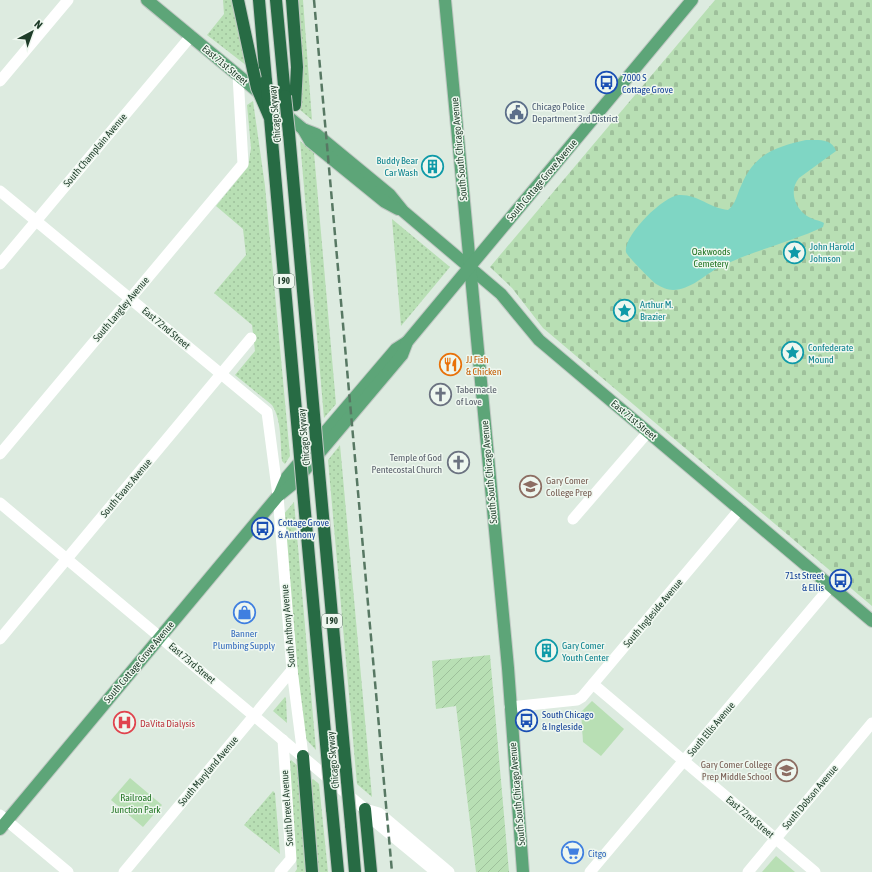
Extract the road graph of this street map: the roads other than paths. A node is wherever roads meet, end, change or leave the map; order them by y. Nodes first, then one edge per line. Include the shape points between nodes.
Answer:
1 (68, 0) edge
2 (147, 0) edge
3 (238, 0) edge
4 (259, 0) edge
5 (276, 0) edge
6 (292, 0) edge
7 (445, 0) edge
8 (691, 0) edge
9 (191, 36) junction
10 (238, 75) junction
11 (0, 81) edge
12 (270, 118) junction
13 (289, 134) junction
14 (0, 191) edge
15 (36, 221) junction
16 (0, 264) edge
17 (469, 266) junction
18 (130, 299) junction
19 (251, 338) dead end
20 (221, 374) junction
21 (648, 432) junction
22 (0, 454) edge
23 (278, 496) junction
24 (0, 503) edge
25 (740, 510) junction
26 (573, 519) dead end
27 (67, 559) junction
28 (831, 586) junction
29 (872, 620) edge
30 (161, 636) junction
31 (0, 639) edge
32 (292, 670) junction
33 (593, 684) junction
34 (510, 707) junction
35 (255, 716) junction
36 (872, 722) edge
37 (283, 740) junction
38 (303, 756) junction
39 (684, 761) junction
40 (365, 809) junction
41 (2, 821) edge
42 (776, 839) junction
43 (68, 872) edge
44 (124, 872) edge
45 (280, 872) edge
46 (312, 872) edge
47 (338, 872) edge
48 (355, 872) edge
49 (371, 872) edge
50 (436, 872) edge
51 (449, 872) edge
52 (523, 872) edge
53 (590, 872) edge
54 (748, 872) edge
55 (815, 872) edge

1 - 11 street
2 - 9 main road, East 71st Street
3 - 12 highway, bridge via 257,88
4 - 12 highway, Chicago Skyway / I 90, bridge
5 - 13 highway, Chicago Skyway / I 90, bridge
6 - 13 highway, bridge via 297,68 295,105
7 - 17 main road, South South Chicago Avenue
8 - 17 main road, South Cottage Grove Avenue
9 - 10 main road, East 71st Street
9 - 15 street, South Champlain Avenue
10 - 17 main road, East 71st Street via 303,129 316,134 390,195 403,211
10 - 18 street, South Langley Avenue via 243,164
12 - 47 highway, Chicago Skyway / I 90, bridge
13 - 48 highway, Chicago Skyway / I 90, bridge
14 - 15 street, East 72nd Street
15 - 16 street, South Champlain Avenue
15 - 18 street, East 72nd Street
17 - 21 main road, East 71st Street via 502,294 539,340
17 - 23 main road, South Cottage Grove Avenue via 407,342 396,349 287,477
17 - 34 main road, South South Chicago Avenue
18 - 20 street, East 72nd Street
18 - 22 street, South Langley Avenue
19 - 20 street, South Evans Avenue
20 - 23 street, East 72nd Street via 267,412
20 - 27 street, South Evans Avenue
21 - 25 main road, East 71st Street
21 - 26 street
23 - 30 main road, South Cottage Grove Avenue
23 - 32 street, South Anthony Avenue
24 - 27 street, East 73rd Street
25 - 28 main road, East 71st Street
25 - 33 street, South Ingleside Avenue
27 - 30 street, East 73rd Street
27 - 31 street, South Evans Avenue
28 - 29 main road, East 71st Street
28 - 39 street, South Ellis Avenue
30 - 35 street, East 73rd Street
30 - 41 main road, South Cottage Grove Avenue
32 - 35 street, South Maryland Avenue
32 - 38 street, South Anthony Avenue
33 - 34 street, South Ingleside Avenue via 576,700
33 - 39 street, East 72nd Street
34 - 52 main road, South South Chicago Avenue
35 - 37 street, East 73rd Street
35 - 44 street, South Maryland Avenue
36 - 42 street, South Dobson Avenue
37 - 38 street, East 73rd Street
37 - 45 street, South Drexel Avenue via 291,859
38 - 40 street, East 73rd Street
38 - 46 highway
39 - 42 street, East 72nd Street
39 - 53 street, South Ellis Avenue
40 - 49 highway
40 - 50 street, East 73rd Street via 373,820
40 - 51 street, East 73rd Street via 379,813
41 - 43 street
42 - 54 street, South Dobson Avenue
42 - 55 street, East 72nd Street

